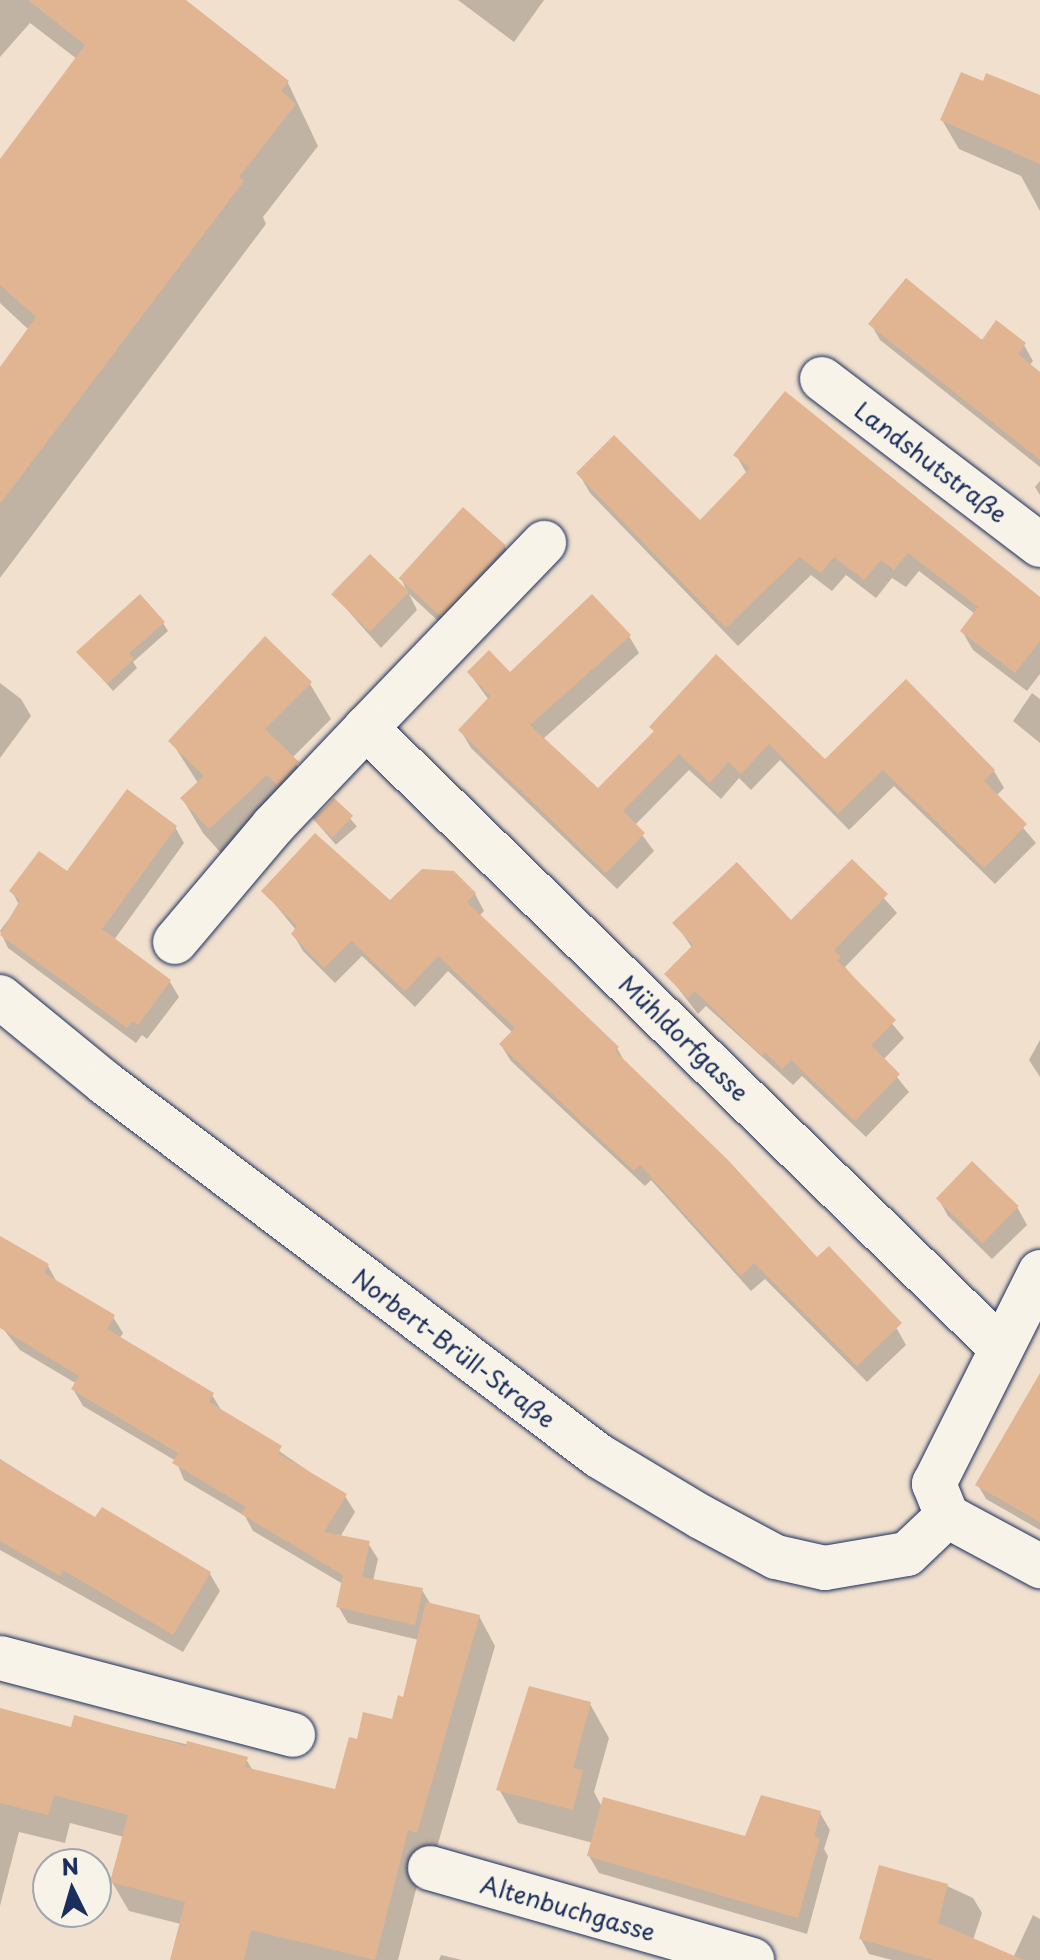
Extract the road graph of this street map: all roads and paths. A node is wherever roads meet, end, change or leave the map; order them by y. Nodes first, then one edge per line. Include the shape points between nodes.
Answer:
1 (822, 379) dead end
2 (544, 543) dead end
3 (1040, 545) edge
4 (366, 728) junction
5 (175, 942) dead end
6 (0, 997) edge
7 (1040, 1272) edge
8 (1001, 1348) junction
9 (947, 1516) junction
10 (1040, 1566) edge
11 (0, 1658) edge
12 (293, 1735) dead end
13 (430, 1868) dead end
14 (752, 1960) edge

1 - 3 street, Landshutstraße
2 - 4 street
4 - 5 street via 273,826
4 - 8 street, Mühldorfgasse
6 - 9 street, Norbert-Brüll-Straße via 117,1092 599,1456 714,1524 776,1557 825,1568 907,1554
7 - 8 street
8 - 9 street via 934,1484
9 - 10 street
11 - 12 street
13 - 14 street, Altenbuchgasse

